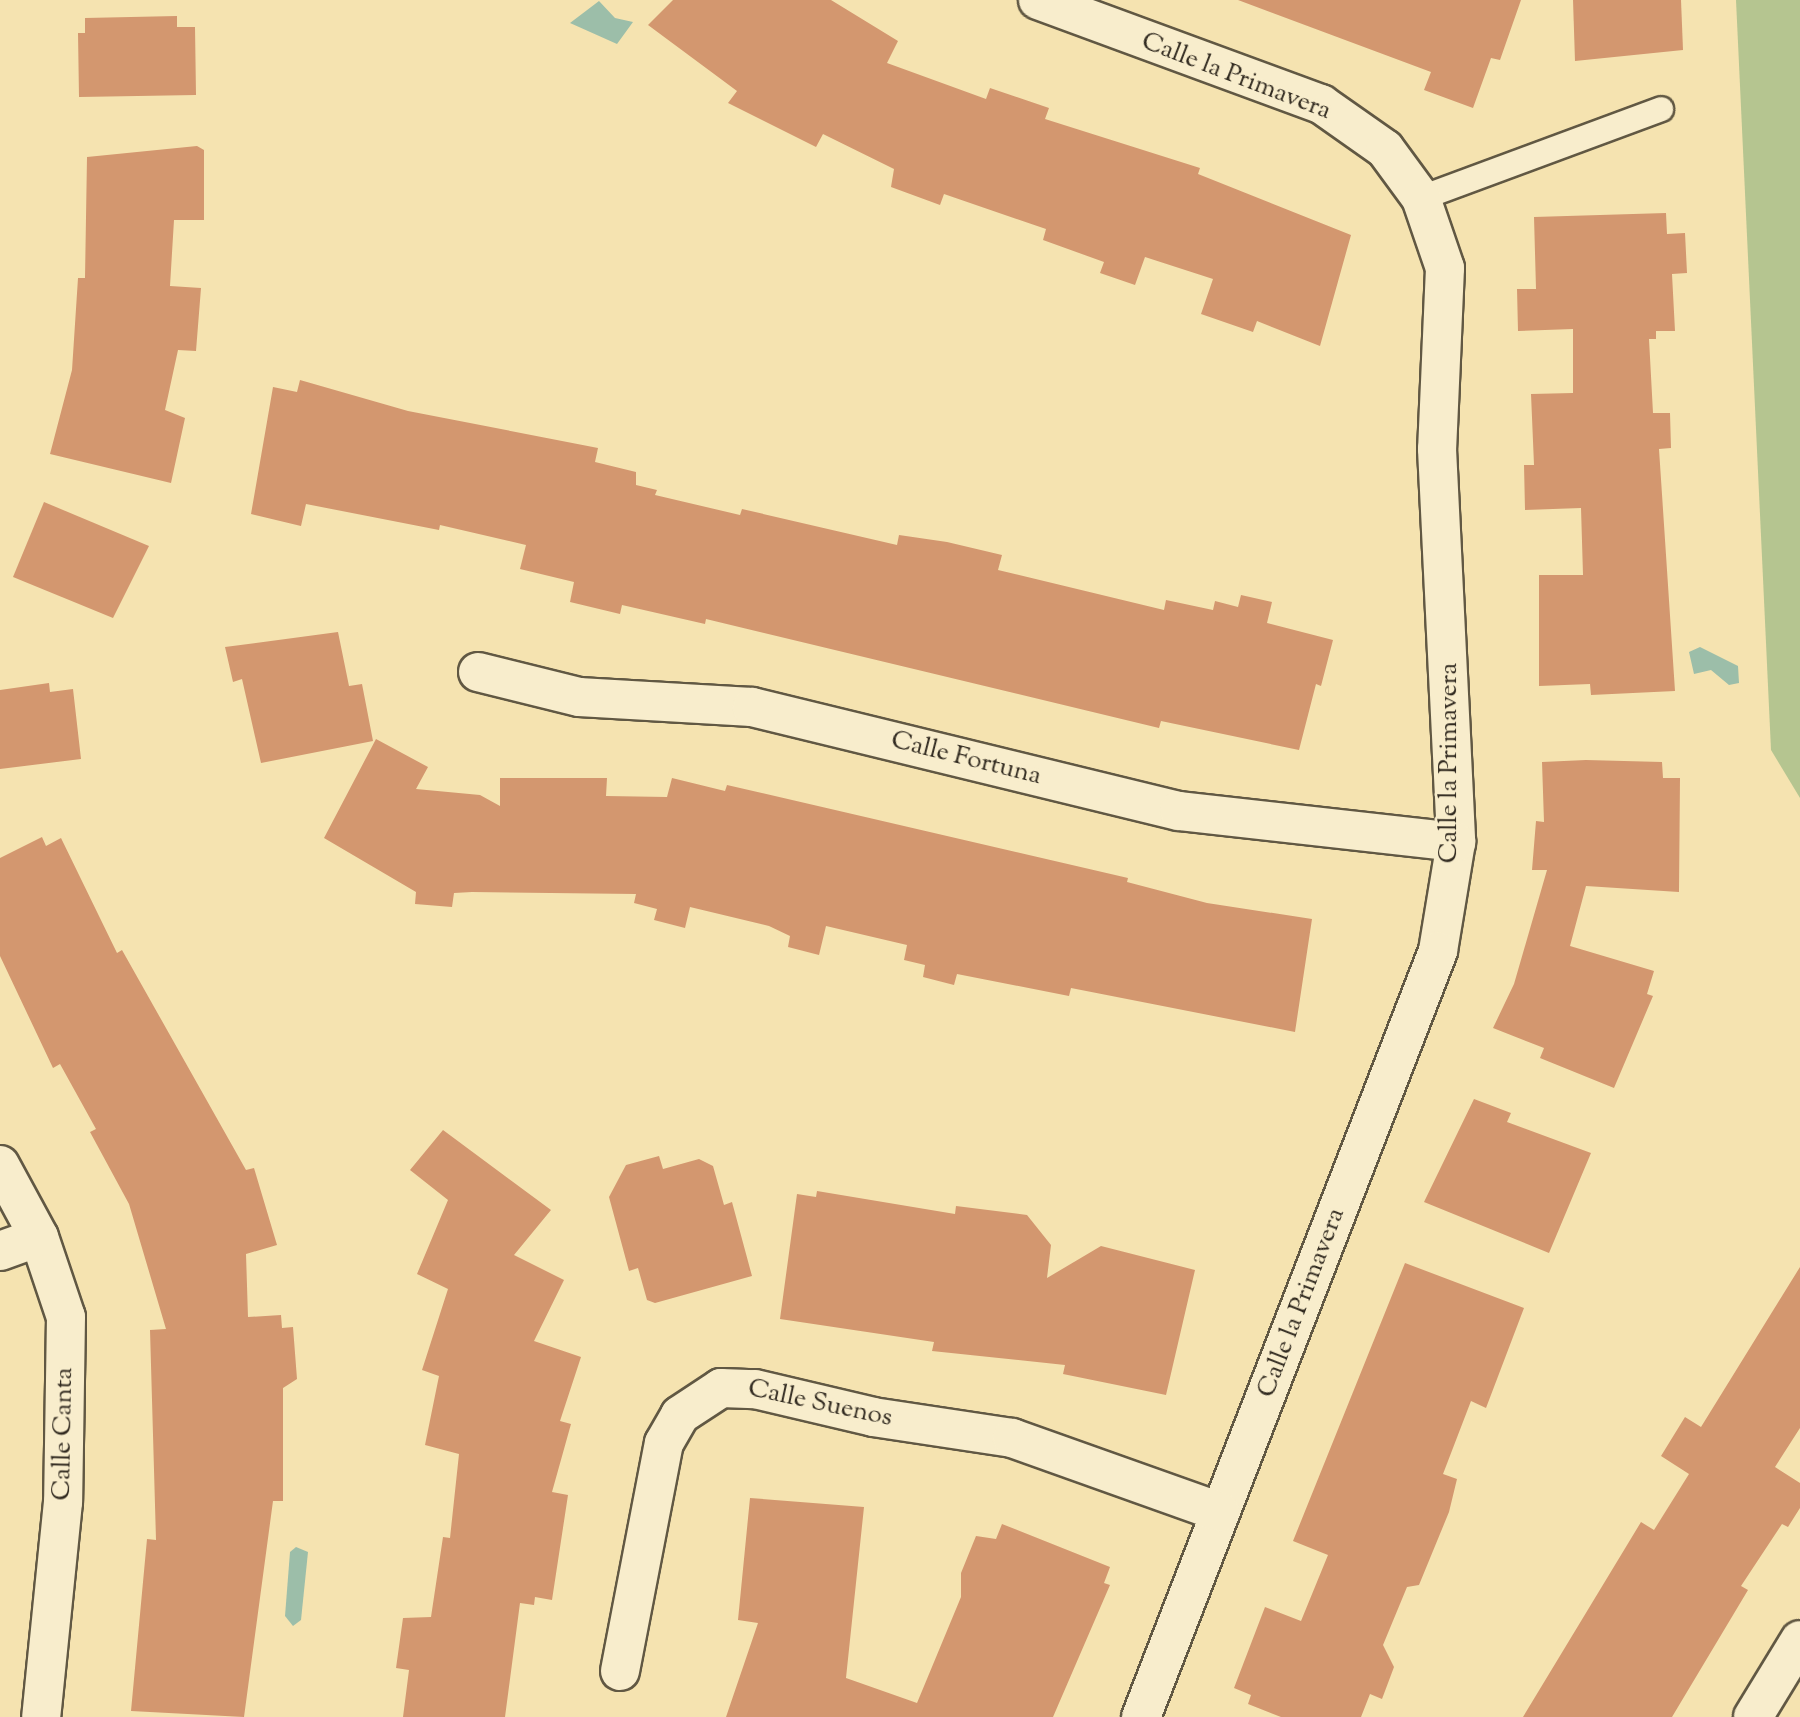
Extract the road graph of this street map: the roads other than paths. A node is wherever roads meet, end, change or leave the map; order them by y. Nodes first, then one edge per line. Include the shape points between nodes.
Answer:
1 (1038, 0) edge
2 (1661, 109) dead end
3 (1421, 198) junction
4 (478, 672) dead end
5 (1456, 842) junction
6 (0, 1165) edge
7 (39, 1237) junction
8 (0, 1251) edge
9 (1220, 1512) junction
10 (1800, 1640) edge
11 (620, 1671) dead end
12 (41, 1717) edge
13 (1141, 1717) edge
14 (1753, 1717) edge

1 - 3 street, Calle la Primavera via 1321,104 1385,149
2 - 3 lane
3 - 5 street, Calle la Primavera via 1445,268 1437,449
4 - 5 street, Calle Fortuna via 579,697 752,706 1191,813
5 - 9 street, Calle la Primavera via 1438,951
6 - 7 street, Calle Canta
7 - 8 street
7 - 12 street, Calle Canta via 66,1317 63,1502
9 - 11 street, Calle Suenos via 1012,1438 873,1417 755,1389 721,1388 680,1415 664,1443
9 - 13 street, Calle la Primavera
10 - 14 street

